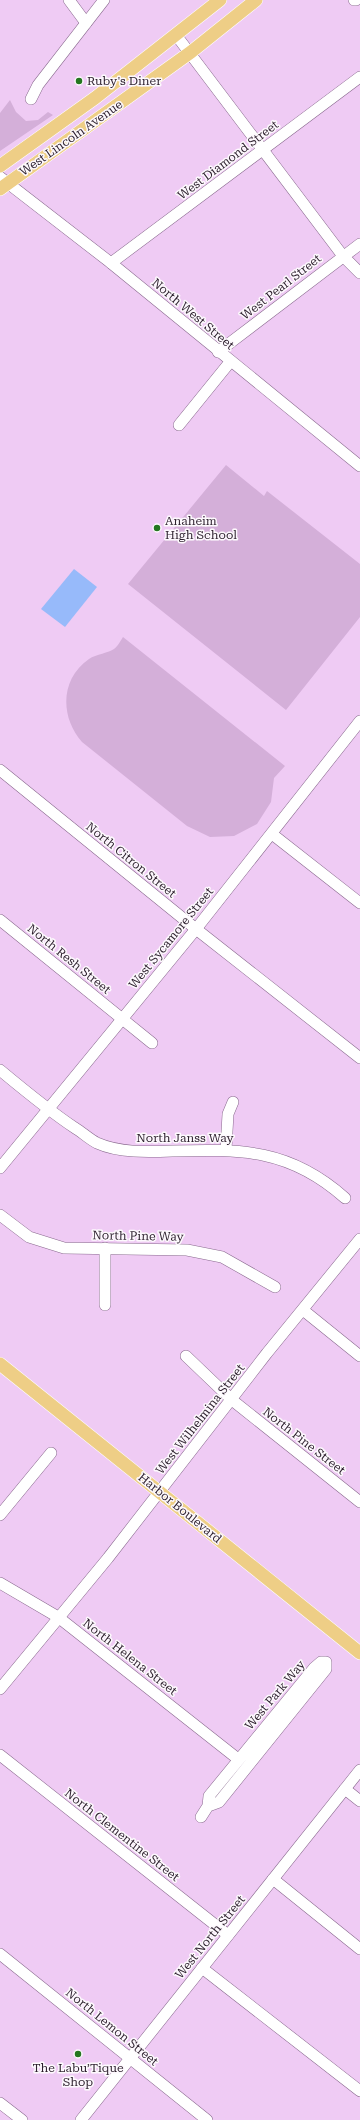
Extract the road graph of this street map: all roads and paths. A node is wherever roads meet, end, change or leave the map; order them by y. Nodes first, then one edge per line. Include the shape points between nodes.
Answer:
1 (69, 0) edge
2 (104, 0) edge
3 (220, 0) edge
4 (256, 0) edge
5 (86, 23) junction
6 (176, 35) junction
7 (191, 52) junction
8 (360, 78) edge
9 (31, 99) dead end
10 (262, 150) junction
11 (0, 166) edge
12 (3, 183) edge
13 (360, 244) edge
14 (343, 256) junction
15 (111, 263) junction
16 (360, 273) edge
17 (218, 352) junction
18 (230, 362) junction
19 (179, 425) dead end
20 (360, 466) edge
21 (360, 721) edge
22 (0, 770) edge
23 (272, 834) junction
24 (359, 901) edge
25 (0, 920) edge
26 (196, 929) junction
27 (122, 1018) junction
28 (152, 1043) dead end
29 (360, 1058) edge
30 (0, 1070) edge
31 (233, 1102) dead end
32 (48, 1109) junction
33 (226, 1150) junction
34 (0, 1168) edge
35 (345, 1198) dead end
36 (0, 1215) edge
37 (360, 1239) edge
38 (105, 1248) junction
39 (275, 1288) dead end
40 (105, 1305) dead end
41 (303, 1310) junction
42 (186, 1356) dead end
43 (360, 1356) edge
44 (0, 1364) edge
45 (232, 1400) junction
46 (51, 1453) dead end
47 (160, 1491) junction
48 (360, 1502) edge
49 (0, 1515) edge
50 (0, 1583) edge
51 (58, 1617) junction
52 (360, 1653) edge
53 (0, 1689) edge
54 (0, 1755) edge
55 (238, 1759) junction
56 (360, 1770) edge
57 (345, 1789) junction
58 (360, 1801) edge
59 (208, 1806) junction
60 (201, 1817) dead end
61 (272, 1879) junction
62 (228, 1935) junction
63 (360, 1949) edge
64 (0, 1954) edge
65 (202, 1968) junction
66 (130, 2058) junction
67 (360, 2091) edge
68 (0, 2103) edge
69 (22, 2120) edge
70 (80, 2120) edge
71 (207, 2120) edge

1 - 5 street
2 - 5 street
3 - 6 main road, West Lincoln Avenue
4 - 7 main road, West Lincoln Avenue
5 - 9 street via 38,85
6 - 7 street
6 - 11 main road, West Lincoln Avenue via 95,98
7 - 10 street
7 - 12 main road, West Lincoln Avenue
8 - 10 street, West Diamond Street
10 - 14 street
10 - 15 street, West Diamond Street
12 - 15 street, North West Street
13 - 14 street, West Pearl Street
14 - 16 street
14 - 17 street, West Pearl Street
15 - 17 street, North West Street
17 - 18 street, North West Street
18 - 19 street
18 - 20 street, North West Street
21 - 23 street, West Sycamore Street
22 - 26 street, North Citron Street
23 - 24 street
23 - 26 street, West Sycamore Street
25 - 27 street, North Resh Street
26 - 27 street, West Sycamore Street
26 - 29 street, North Citron Street
27 - 28 street, North Resh Street
27 - 32 street, West Sycamore Street
30 - 32 street, North Janss Way
31 - 33 street via 228,1114
32 - 33 street, North Janss Way via 97,1143 131,1151
32 - 34 street, West Sycamore Street
33 - 35 street, North Janss Way via 259,1153 290,1163 328,1183
36 - 38 street, North Pine Way via 29,1237 64,1248
37 - 41 street, West Wilhelmina Street
38 - 39 street, North Pine Way via 187,1250 222,1257
38 - 40 street
41 - 43 street
41 - 45 street, West Wilhelmina Street via 266,1353
42 - 45 street, North Pine Street
44 - 47 main road, Harbor Boulevard
45 - 47 street, West Wilhelmina Street
45 - 48 street, North Pine Street
46 - 49 street
47 - 51 street, West Wilhelmina Street
47 - 52 main road, Harbor Boulevard
50 - 51 street, North Helena Street
51 - 53 street, West Wilhelmina Street
51 - 55 street, North Helena Street
54 - 62 street, North Clementine Street
55 - 59 street, West Park Way via 209,1796
55 - 59 street, West Park Way via 314,1668 321,1662 326,1662 326,1669 224,1796 219,1802
56 - 57 street, West North Street
57 - 58 street
57 - 61 street, West North Street
59 - 60 street, West Park Way
61 - 62 street, West North Street
61 - 63 street
62 - 65 street, West North Street
64 - 66 street, North Lemon Street
65 - 66 street, West North Street
65 - 67 street
66 - 70 street, West North Street
66 - 71 street, North Lemon Street
68 - 69 street

